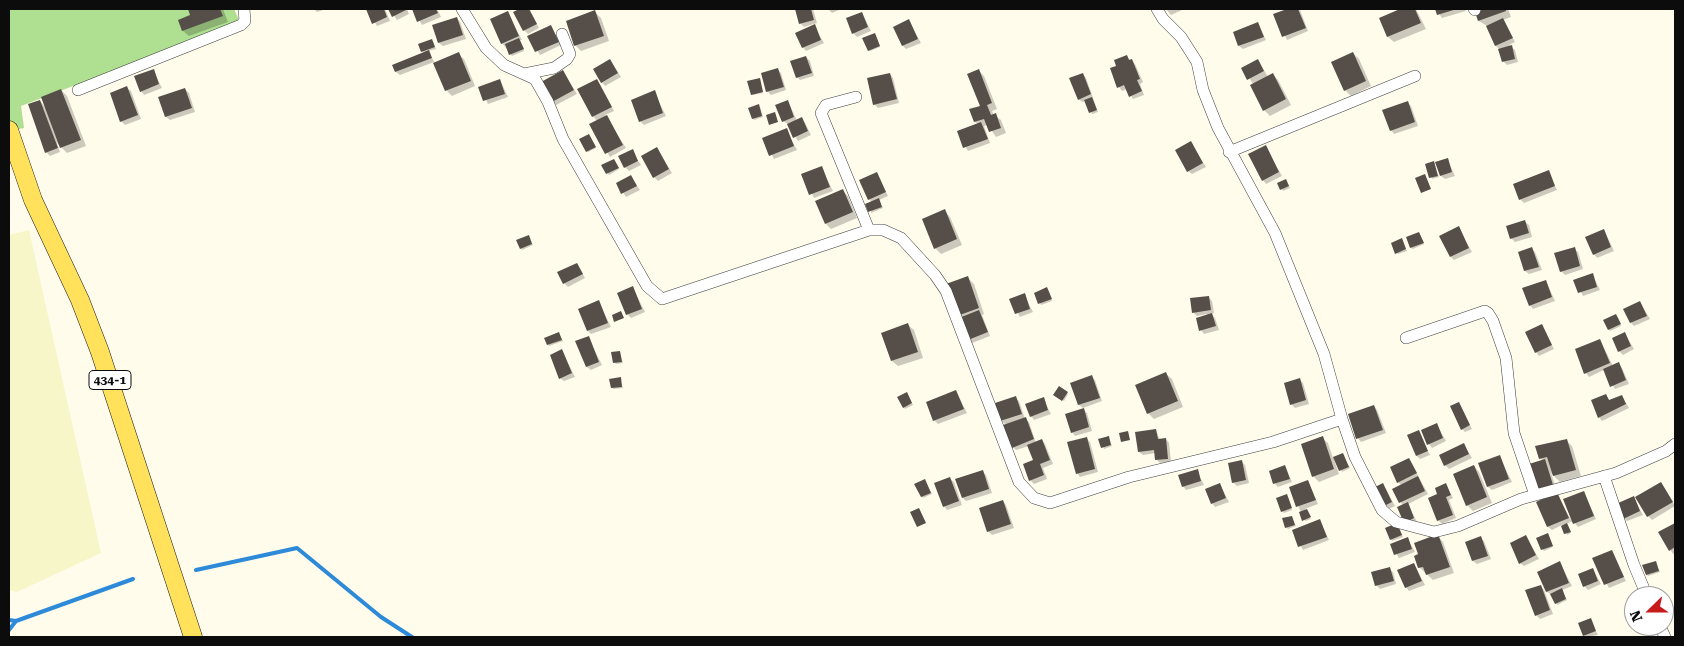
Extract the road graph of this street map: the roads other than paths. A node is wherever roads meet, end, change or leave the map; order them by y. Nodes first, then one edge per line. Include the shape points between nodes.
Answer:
1 (244, 9) edge
2 (462, 9) edge
3 (1157, 9) edge
4 (562, 34) dead end
5 (524, 74) junction
6 (1415, 76) dead end
7 (78, 90) dead end
8 (856, 97) dead end
9 (9, 130) edge
10 (1230, 152) junction
11 (869, 230) junction
12 (1406, 338) dead end
13 (1342, 419) junction
14 (1675, 444) edge
15 (1604, 476) junction
16 (1535, 495) junction
17 (1643, 586) edge
18 (193, 637) edge

1 - 7 street via 245,21 241,25
2 - 5 street via 486,48 504,65
3 - 10 street via 1197,62 1203,90
4 - 5 street via 570,54 567,59 554,68
5 - 11 street via 535,79 563,139 647,286 662,299
6 - 10 street
8 - 11 street via 826,105 821,113
9 - 18 main road, 434-1 via 33,200 80,300 100,352
10 - 13 street via 1275,233 1299,290 1324,354
11 - 13 street via 883,230 901,238 946,291 1019,482 1034,498 1050,503 1129,478 1273,442
12 - 16 street via 1485,311 1488,314 1506,358 1514,432
13 - 16 street via 1355,457 1382,510 1396,522 1434,532 1458,526
14 - 15 street
15 - 16 street
15 - 17 street

